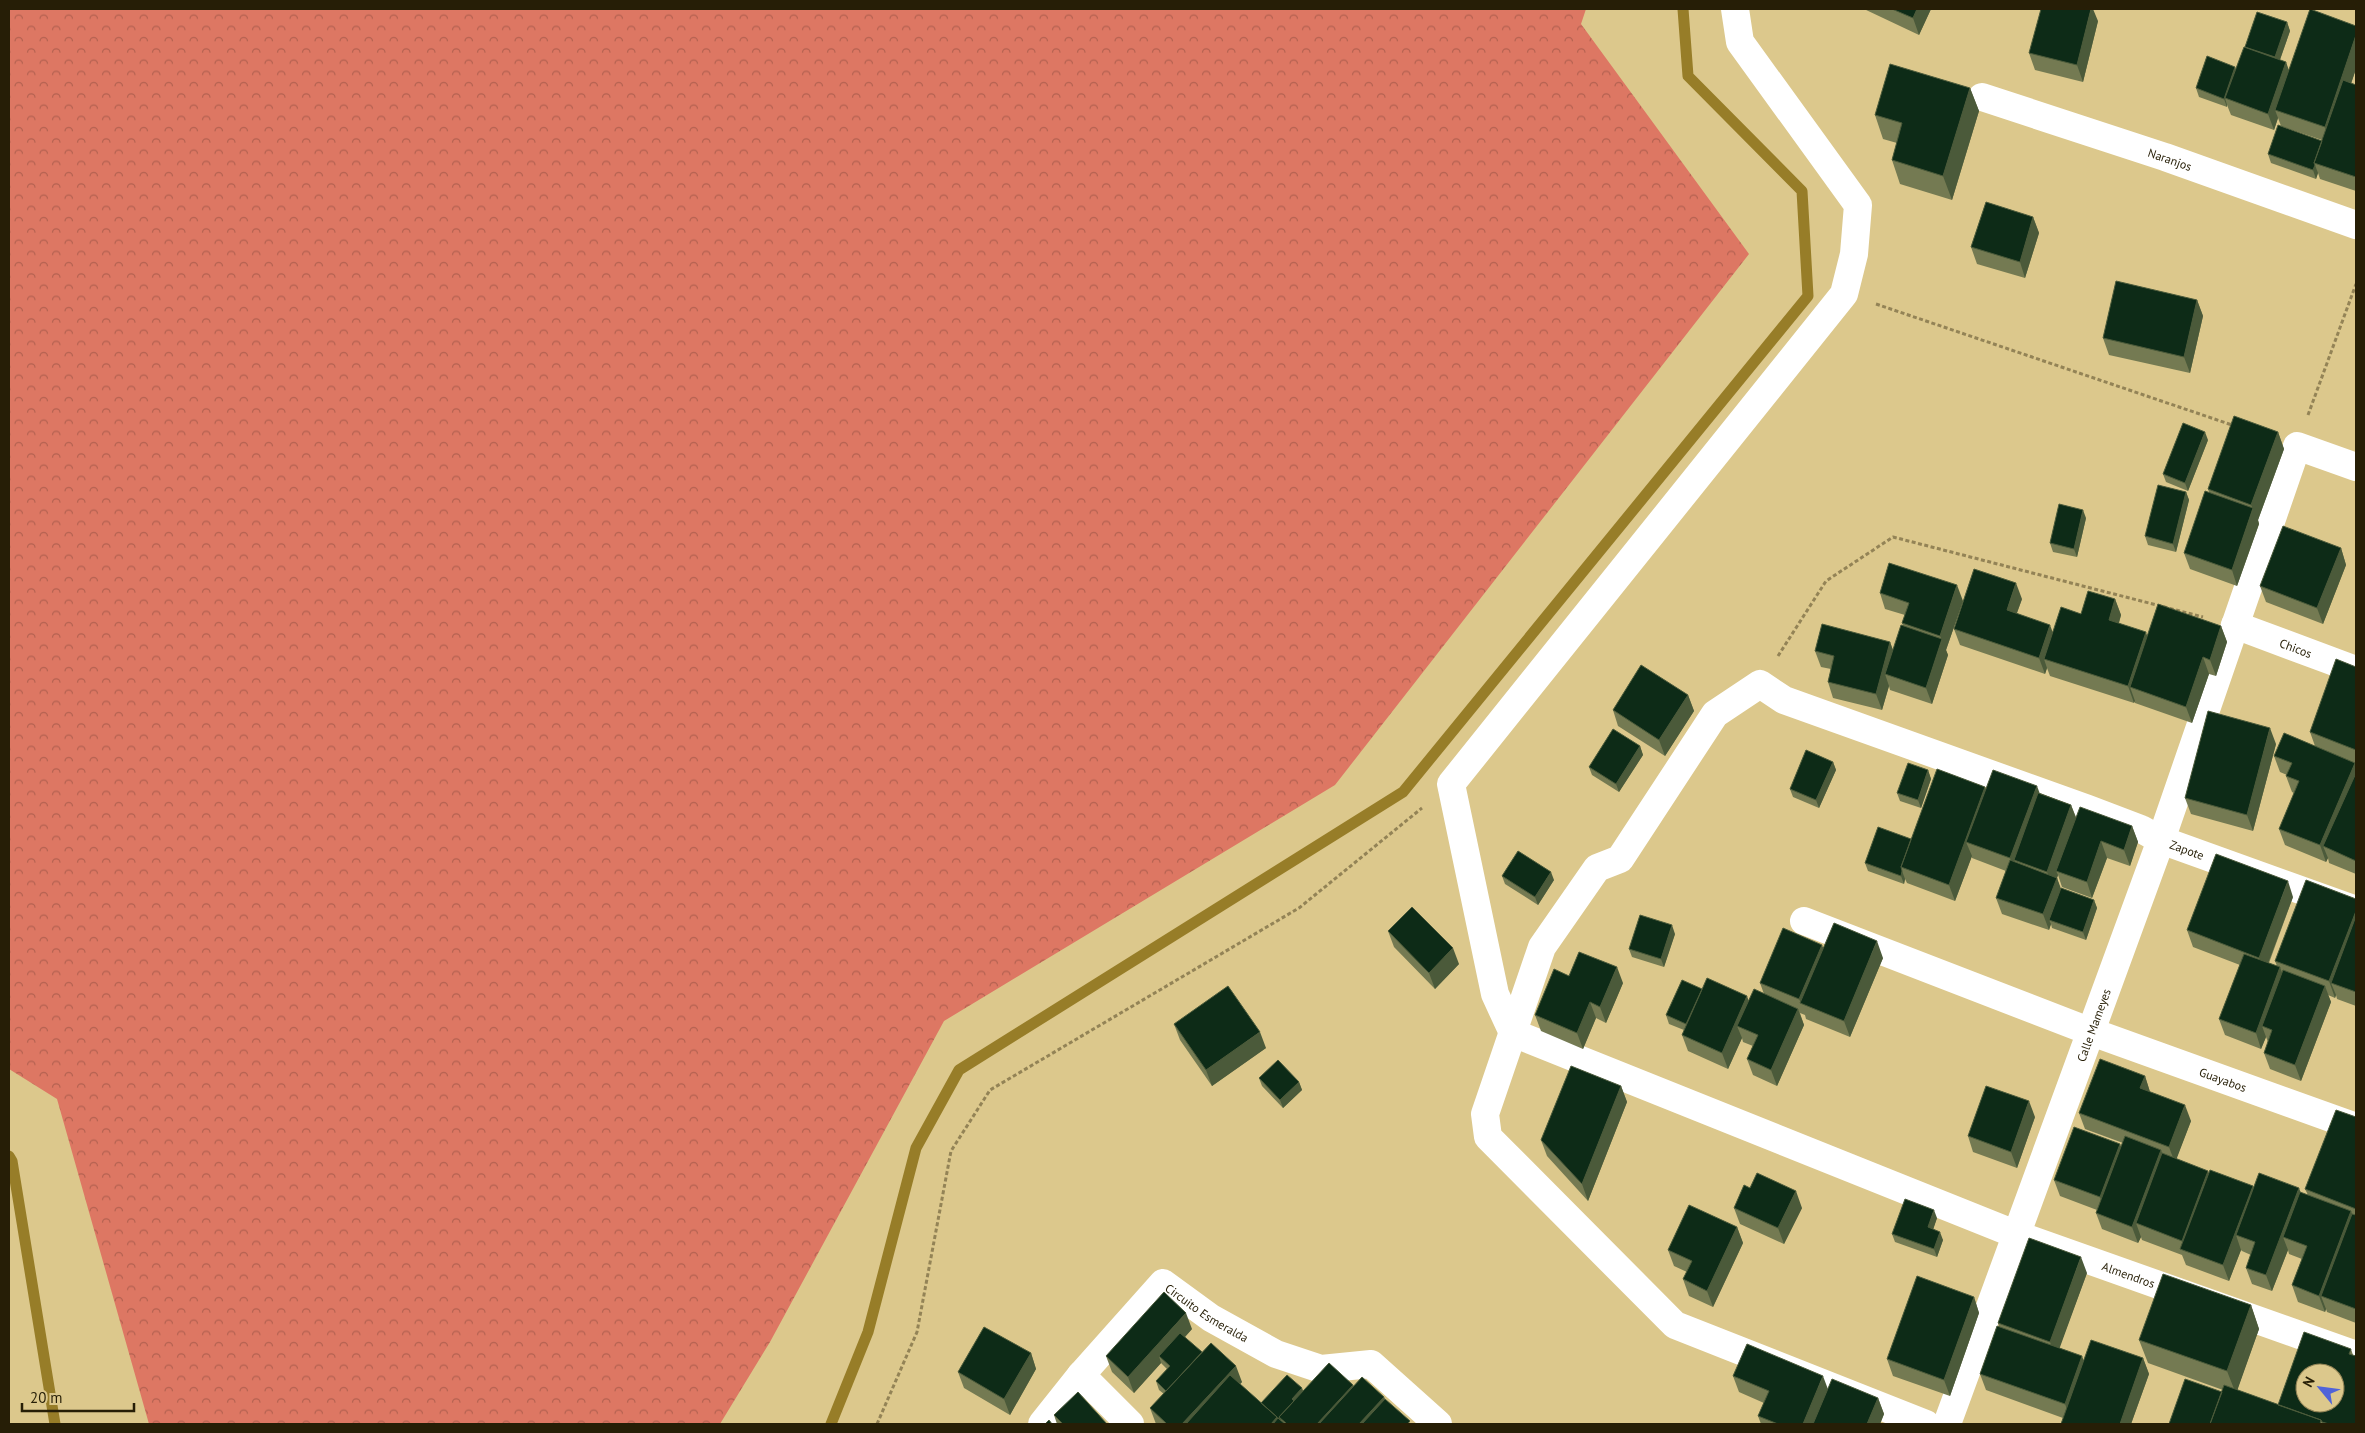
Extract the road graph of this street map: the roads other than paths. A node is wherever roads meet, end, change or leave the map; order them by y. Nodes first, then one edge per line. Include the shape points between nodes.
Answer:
1 (1735, 9) edge
2 (1982, 97) dead end
3 (2356, 225) edge
4 (2356, 468) edge
5 (2234, 625) junction
6 (2356, 670) edge
7 (2161, 840) junction
8 (2356, 910) edge
9 (1804, 921) dead end
10 (2089, 1031) junction
11 (1514, 1033) junction
12 (2356, 1127) edge
13 (2015, 1234) junction
14 (2356, 1354) edge
15 (1081, 1376) junction
16 (1042, 1424) edge
17 (1130, 1424) edge
18 (1438, 1424) edge
19 (1926, 1424) edge
20 (1946, 1424) edge

1 - 11 street via 1740,42 1858,205 1854,254 1844,294 1451,784 1495,994
2 - 3 street, Naranjos
4 - 5 street, Calle Mameyes via 2297,446
5 - 6 street, Chicos
5 - 7 street, Calle Mameyes
7 - 8 street, Zapote
7 - 10 street, Calle Mameyes
7 - 11 street, Zapote via 2088,809 1784,700 1760,684 1715,714 1620,859 1597,868 1542,947
9 - 10 street, Guayabos
10 - 12 street, Guayabos
10 - 13 street, Calle Mameyes
11 - 13 street, Almendros
11 - 19 street via 1486,1114 1488,1137 1675,1325
13 - 14 street, Almendros
13 - 20 street, Calle Mameyes
15 - 16 street, Circuito Esmeralda
15 - 17 street
15 - 18 street, Circuito Esmeralda via 1163,1283 1211,1318 1276,1354 1320,1369 1371,1364

